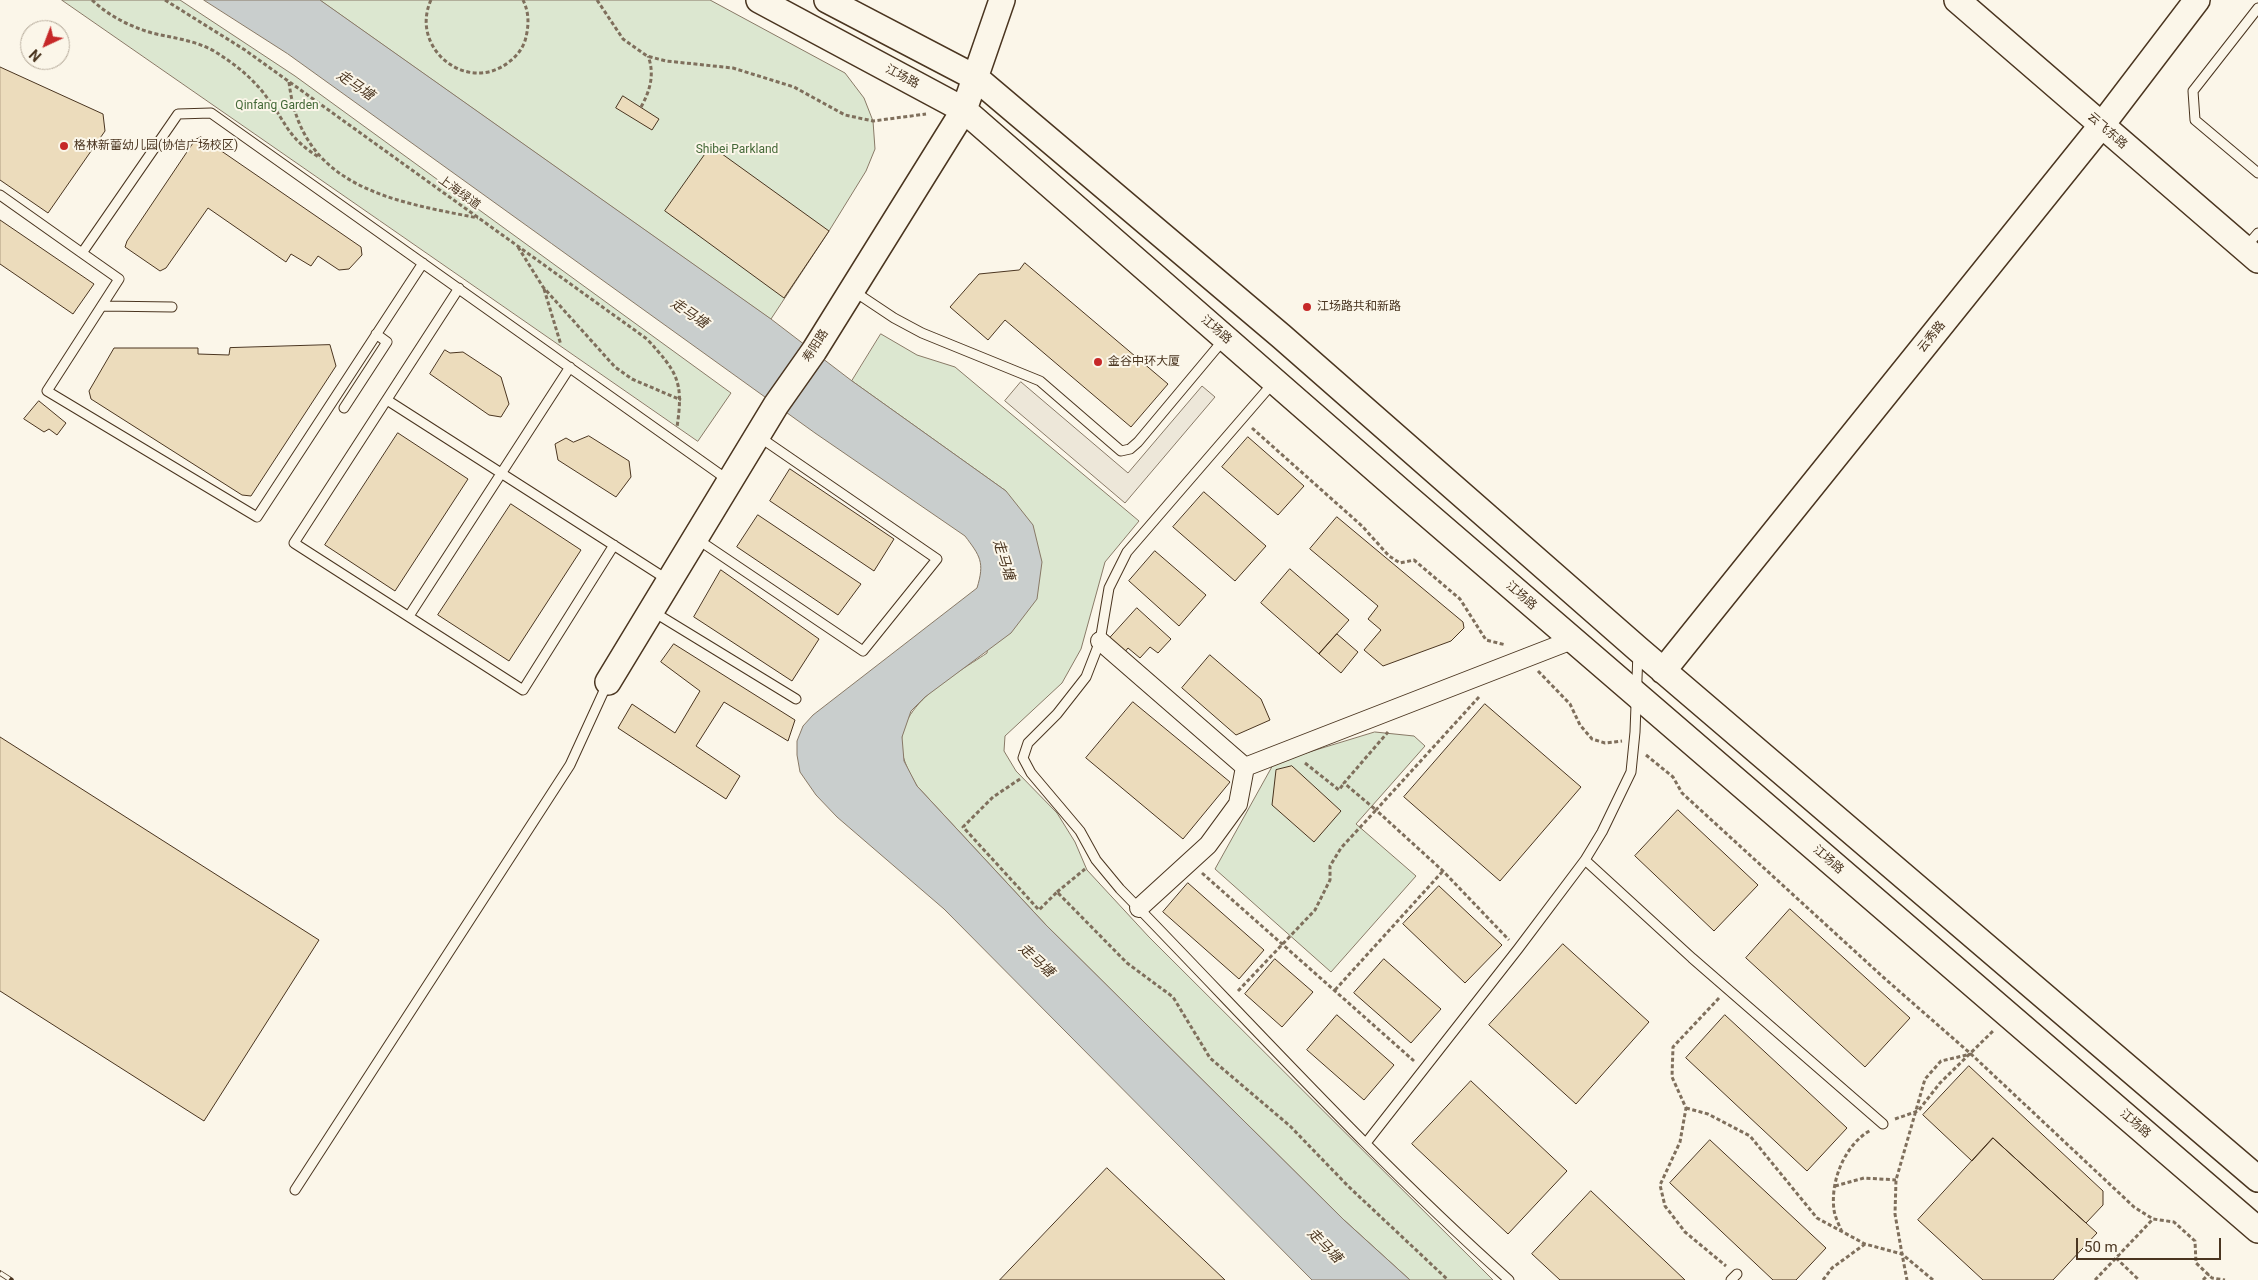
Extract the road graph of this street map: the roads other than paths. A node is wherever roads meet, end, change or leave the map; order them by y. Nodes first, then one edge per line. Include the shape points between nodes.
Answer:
1 (758, 0) edge
2 (827, 0) edge
3 (1002, 0) edge
4 (1957, 0) edge
5 (2197, 0) edge
6 (2258, 8) edge
7 (976, 78) junction
8 (964, 110) junction
9 (2101, 126) junction
10 (2258, 173) edge
11 (0, 195) edge
12 (2254, 247) edge
13 (82, 253) junction
14 (422, 263) junction
15 (459, 288) junction
16 (852, 290) junction
17 (102, 306) junction
18 (172, 308) dead end
19 (376, 334) junction
20 (1225, 338) junction
21 (570, 367) junction
22 (1274, 381) junction
23 (387, 400) junction
24 (344, 408) dead end
25 (758, 436) junction
26 (501, 473) junction
27 (730, 482) junction
28 (696, 538) junction
29 (614, 544) junction
30 (670, 581) junction
31 (652, 610) junction
32 (409, 616) junction
33 (1100, 640) junction
34 (1572, 640) junction
35 (1638, 649) junction
36 (1663, 671) junction
37 (608, 682) joint
38 (1635, 693) junction
39 (796, 700) dead end
40 (1245, 767) junction
41 (1585, 860) junction
42 (1139, 908) junction
43 (1882, 1124) road end
44 (1366, 1143) junction
45 (2258, 1180) edge
46 (294, 1190) dead end
47 (2258, 1230) edge
48 (1509, 1280) edge

1 - 8 main road, 江场路
2 - 7 main road
3 - 7 main road, 寿阳路
4 - 9 main road, 云飞东路
5 - 9 main road, 云秀路
6 - 10 lane via 2194,91 2195,120
7 - 8 main road, 寿阳路
7 - 35 main road via 1281,336
8 - 16 main road, 寿阳路
8 - 20 main road, 江场路
9 - 12 main road, 云飞东路
9 - 36 main road, 云秀路
11 - 13 lane
13 - 14 lane via 178,114 211,113
13 - 17 lane via 119,279
14 - 15 lane
14 - 19 lane
15 - 21 lane
15 - 23 lane
16 - 20 lane via 922,333 1040,381 1120,451 1130,449 1138,442
16 - 25 main road, 寿阳路
17 - 18 lane
17 - 19 lane via 47,391 257,517
19 - 24 lane via 387,342
20 - 22 main road, 江场路
21 - 26 lane
21 - 27 lane
22 - 33 lane via 1127,552 1109,588
22 - 34 main road, 江场路
23 - 26 lane
23 - 32 lane via 294,543
25 - 27 main road, 寿阳路
25 - 28 lane via 937,559 863,651
26 - 29 lane
26 - 32 lane
27 - 28 main road, 寿阳路
28 - 30 main road, 寿阳路
29 - 30 lane
29 - 32 lane via 523,690
30 - 31 main road, 寿阳路
31 - 37 main road, 寿阳路
31 - 39 lane
33 - 40 street
33 - 42 lane via 1086,676 1056,714 1028,742 1023,758 1031,773 1068,815 1096,860
34 - 38 main road, 江场路
34 - 40 street
35 - 36 main road
35 - 38 lane
36 - 45 main road
37 - 46 lane via 570,765
38 - 41 lane via 1631,772
38 - 47 main road, 江场路
40 - 42 street via 1238,804 1208,845
41 - 43 lane
41 - 44 lane
42 - 44 lane
44 - 48 lane

